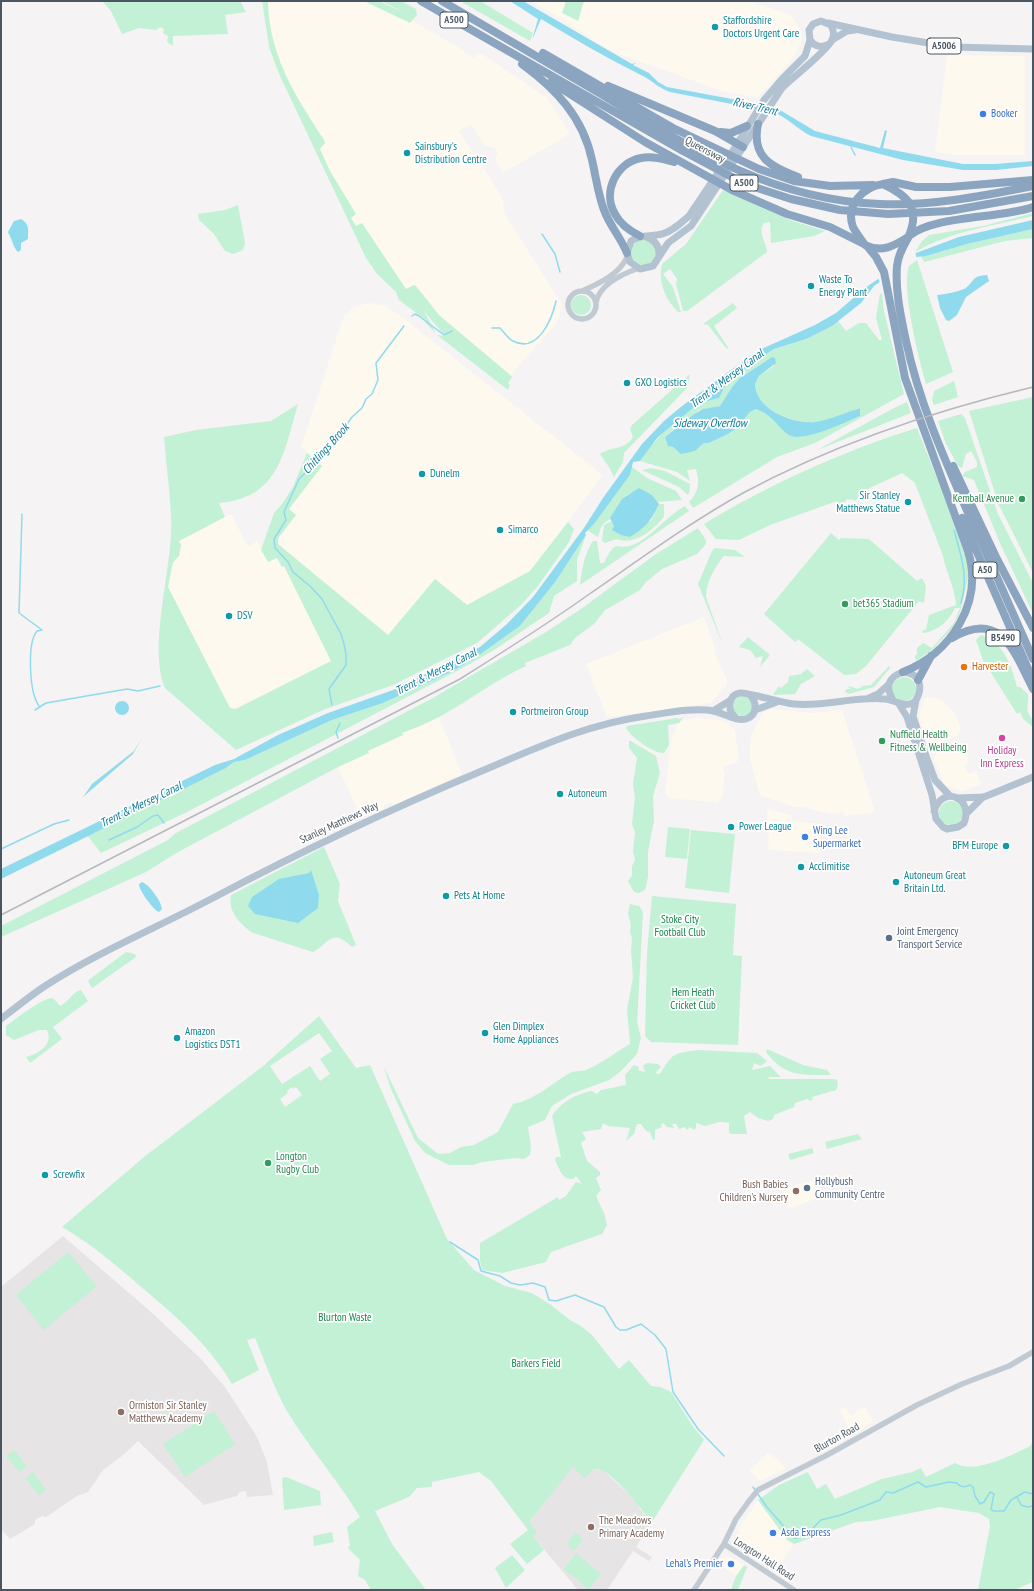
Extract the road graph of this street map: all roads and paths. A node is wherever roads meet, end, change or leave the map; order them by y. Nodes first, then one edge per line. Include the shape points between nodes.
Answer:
1 (421, 1) edge
2 (442, 1) edge
3 (828, 23) junction
4 (855, 30) junction
5 (495, 32) junction
6 (487, 39) junction
7 (810, 40) junction
8 (830, 43) junction
9 (1033, 49) edge
10 (543, 53) junction
11 (754, 123) junction
12 (715, 132) junction
13 (739, 148) junction
14 (685, 164) junction
15 (1033, 180) edge
16 (817, 184) junction
17 (882, 184) junction
18 (714, 186) junction
19 (1033, 186) edge
20 (1033, 196) edge
21 (1033, 207) edge
22 (643, 236) junction
23 (908, 236) junction
24 (865, 245) junction
25 (627, 255) junction
26 (659, 256) junction
27 (639, 268) junction
28 (581, 291) junction
29 (596, 302) junction
30 (909, 376) junction
31 (934, 432) junction
32 (936, 461) junction
33 (970, 516) junction
34 (996, 557) junction
35 (1033, 628) edge
36 (950, 639) junction
37 (931, 656) junction
38 (1033, 659) edge
39 (903, 672) junction
40 (918, 680) junction
41 (1033, 680) edge
42 (888, 685) junction
43 (1033, 689) edge
44 (750, 695) junction
45 (866, 699) junction
46 (731, 700) junction
47 (916, 700) junction
48 (778, 702) junction
49 (896, 702) junction
50 (755, 710) junction
51 (712, 711) junction
52 (736, 717) junction
53 (1033, 777) edge
54 (984, 796) junction
55 (953, 797) junction
56 (934, 811) junction
57 (967, 813) junction
58 (1, 1019) edge
59 (1033, 1352) edge
60 (724, 1544) junction
61 (694, 1590) edge
62 (794, 1590) edge

1 - 6 highway, Queensway / A500
2 - 5 highway, Queensway / A500
3 - 4 main road, A5006
3 - 7 main road via 816,22 811,26 808,36
3 - 8 main road via 833,30
4 - 8 main road via 848,31
4 - 9 main road, A5006 via 953,47
5 - 10 highway
5 - 19 highway, Queensway / A500 via 717,161 747,175 792,190 840,200 878,204 926,204
6 - 14 highway via 610,121
6 - 20 highway, Queensway / A500 via 745,184 791,199 840,210 888,214 950,211
6 - 25 highway via 551,87 574,116 590,150 604,211
7 - 8 main road via 820,47
7 - 11 main road via 805,56 764,100
8 - 11 main road via 786,84
10 - 12 highway via 618,90
10 - 16 highway via 648,114 742,162 794,181
11 - 12 highway via 731,133
11 - 13 main road
11 - 13 main road
11 - 16 highway via 756,142 765,160 793,176
12 - 13 highway
13 - 18 main road
14 - 22 highway via 654,157 640,158 625,165 617,173 610,189 614,214 627,229
14 - 24 highway via 761,204 830,227
15 - 17 highway via 942,188 916,187 893,182
16 - 17 highway
17 - 23 highway via 900,191 912,208 913,219
17 - 24 highway via 868,189 858,197 853,206 853,227
18 - 22 main road via 681,224 664,234
18 - 26 main road via 691,226 668,243
21 - 23 highway via 1018,212 933,224
22 - 25 main road via 631,241
22 - 26 main road via 658,245
23 - 24 highway via 884,249
23 - 30 highway, A50 via 899,256 897,274
24 - 30 highway, A50 via 876,257 884,272 890,312
25 - 27 main road via 632,265
25 - 28 street via 620,268 597,284
26 - 27 main road via 656,263 650,267
27 - 29 street via 624,274 602,290
28 - 29 street via 590,294
28 - 29 street via 573,294 569,300 568,309 573,316 581,319 590,317 595,310
30 - 31 highway, A50
30 - 32 highway, A50 via 921,423
31 - 33 highway, A50
31 - 34 highway, A50 via 961,480
32 - 36 highway, A50 via 968,551 973,576 967,610
32 - 41 highway, A50
33 - 34 highway
33 - 38 highway, A50
34 - 35 highway, A50
36 - 37 highway
36 - 43 highway, B5490 via 971,628 995,631 1007,642
37 - 39 highway
37 - 40 highway
39 - 40 main road via 912,674
39 - 42 main road via 893,676
40 - 47 main road via 920,689
42 - 45 main road via 878,694
42 - 49 main road via 889,693
44 - 46 main road via 739,694
44 - 48 main road
44 - 50 main road via 755,701
45 - 48 main road via 820,705
45 - 49 main road
46 - 51 main road, Stanley Matthews Way
46 - 52 main road via 730,710
47 - 49 main road via 907,704
47 - 55 main road via 914,716 935,780
48 - 50 main road
49 - 56 main road via 907,717 933,799
50 - 52 main road via 747,719
51 - 52 main road, Stanley Matthews Way
51 - 58 main road, Stanley Matthews Way via 639,717 604,725 557,739 442,788 328,840 133,937 47,985
53 - 54 main road
54 - 55 main road
54 - 57 main road
55 - 56 main road via 941,799
55 - 57 main road via 965,806
56 - 57 main road via 939,824 947,829 964,823
59 - 60 street, Blurton Road via 1003,1369 917,1405 756,1492 736,1519
60 - 61 street, Blurton Road
60 - 62 street, Longton Hall Road

